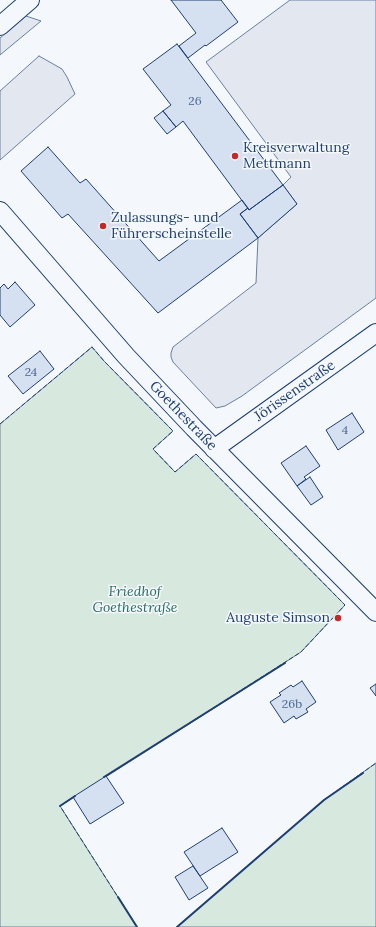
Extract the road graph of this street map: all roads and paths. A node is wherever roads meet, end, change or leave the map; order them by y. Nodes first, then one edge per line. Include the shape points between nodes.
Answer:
1 (30, 0) edge
2 (0, 26) edge
3 (0, 211) edge
4 (376, 333) edge
5 (214, 449) junction
6 (376, 612) edge

1 - 2 street
3 - 5 street, Goethestraße via 126,356
4 - 5 street, Jörissenstraße
5 - 6 street, Goethestraße

